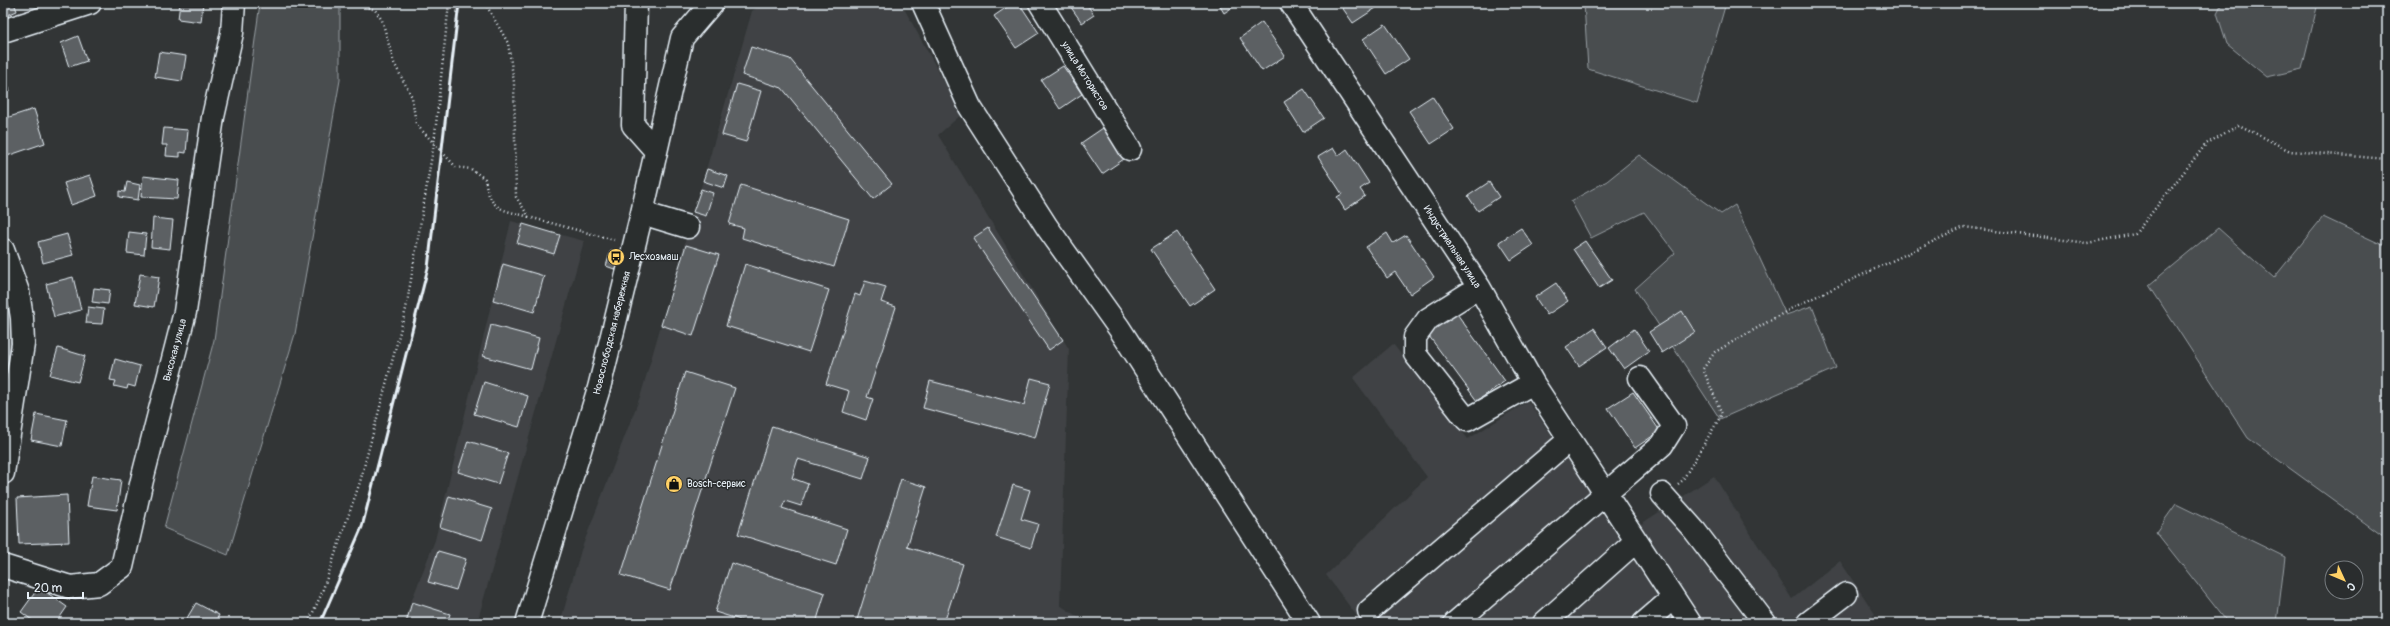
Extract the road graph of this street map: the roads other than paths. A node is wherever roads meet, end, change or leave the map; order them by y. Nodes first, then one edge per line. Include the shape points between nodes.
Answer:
1 (90, 3) edge
2 (234, 3) edge
3 (636, 3) edge
4 (712, 3) edge
5 (923, 3) edge
6 (1040, 3) edge
7 (1291, 3) edge
8 (3, 31) edge
9 (1130, 149) dead end
10 (656, 151) junction
11 (642, 213) junction
12 (688, 227) dead end
13 (3, 250) edge
14 (1479, 288) junction
15 (1640, 378) dead end
16 (1533, 383) junction
17 (1569, 440) junction
18 (3, 473) edge
19 (1662, 494) road end
20 (1605, 496) junction
21 (1635, 542) junction
22 (3, 566) edge
23 (1846, 594) dead end
24 (1673, 598) junction
25 (1369, 611) dead end
26 (527, 623) edge
27 (1309, 623) edge
28 (1454, 623) edge
29 (1544, 623) edge
30 (1644, 623) edge
31 (1690, 623) edge
32 (1765, 623) edge
33 (1808, 623) edge

1 - 8 street
2 - 22 street, Высокая улица via 232,33 213,117 185,312 122,567 99,584 70,587
3 - 10 street via 633,125
4 - 10 street, Новослободская набережная via 682,38
5 - 27 street via 970,107 1047,227 1119,328
6 - 9 street, улица Мотористов
7 - 14 street, Индустриальная улица
10 - 11 street, Новослободская набережная
11 - 12 street
11 - 26 street, Новослободская набережная via 599,388
13 - 18 street via 18,292 23,344
14 - 16 street, Индустриальная улица
14 - 16 street via 1428,319 1415,337 1415,354 1467,420
15 - 20 street via 1674,426 1662,445
16 - 17 street, Индустриальная улица
17 - 20 street, Индустриальная улица
17 - 25 street
19 - 32 street via 1695,531
20 - 21 street, Индустриальная улица
20 - 28 street
21 - 24 street, Индустриальная улица
21 - 29 street
23 - 33 street
24 - 30 street
24 - 31 street, Индустриальная улица

